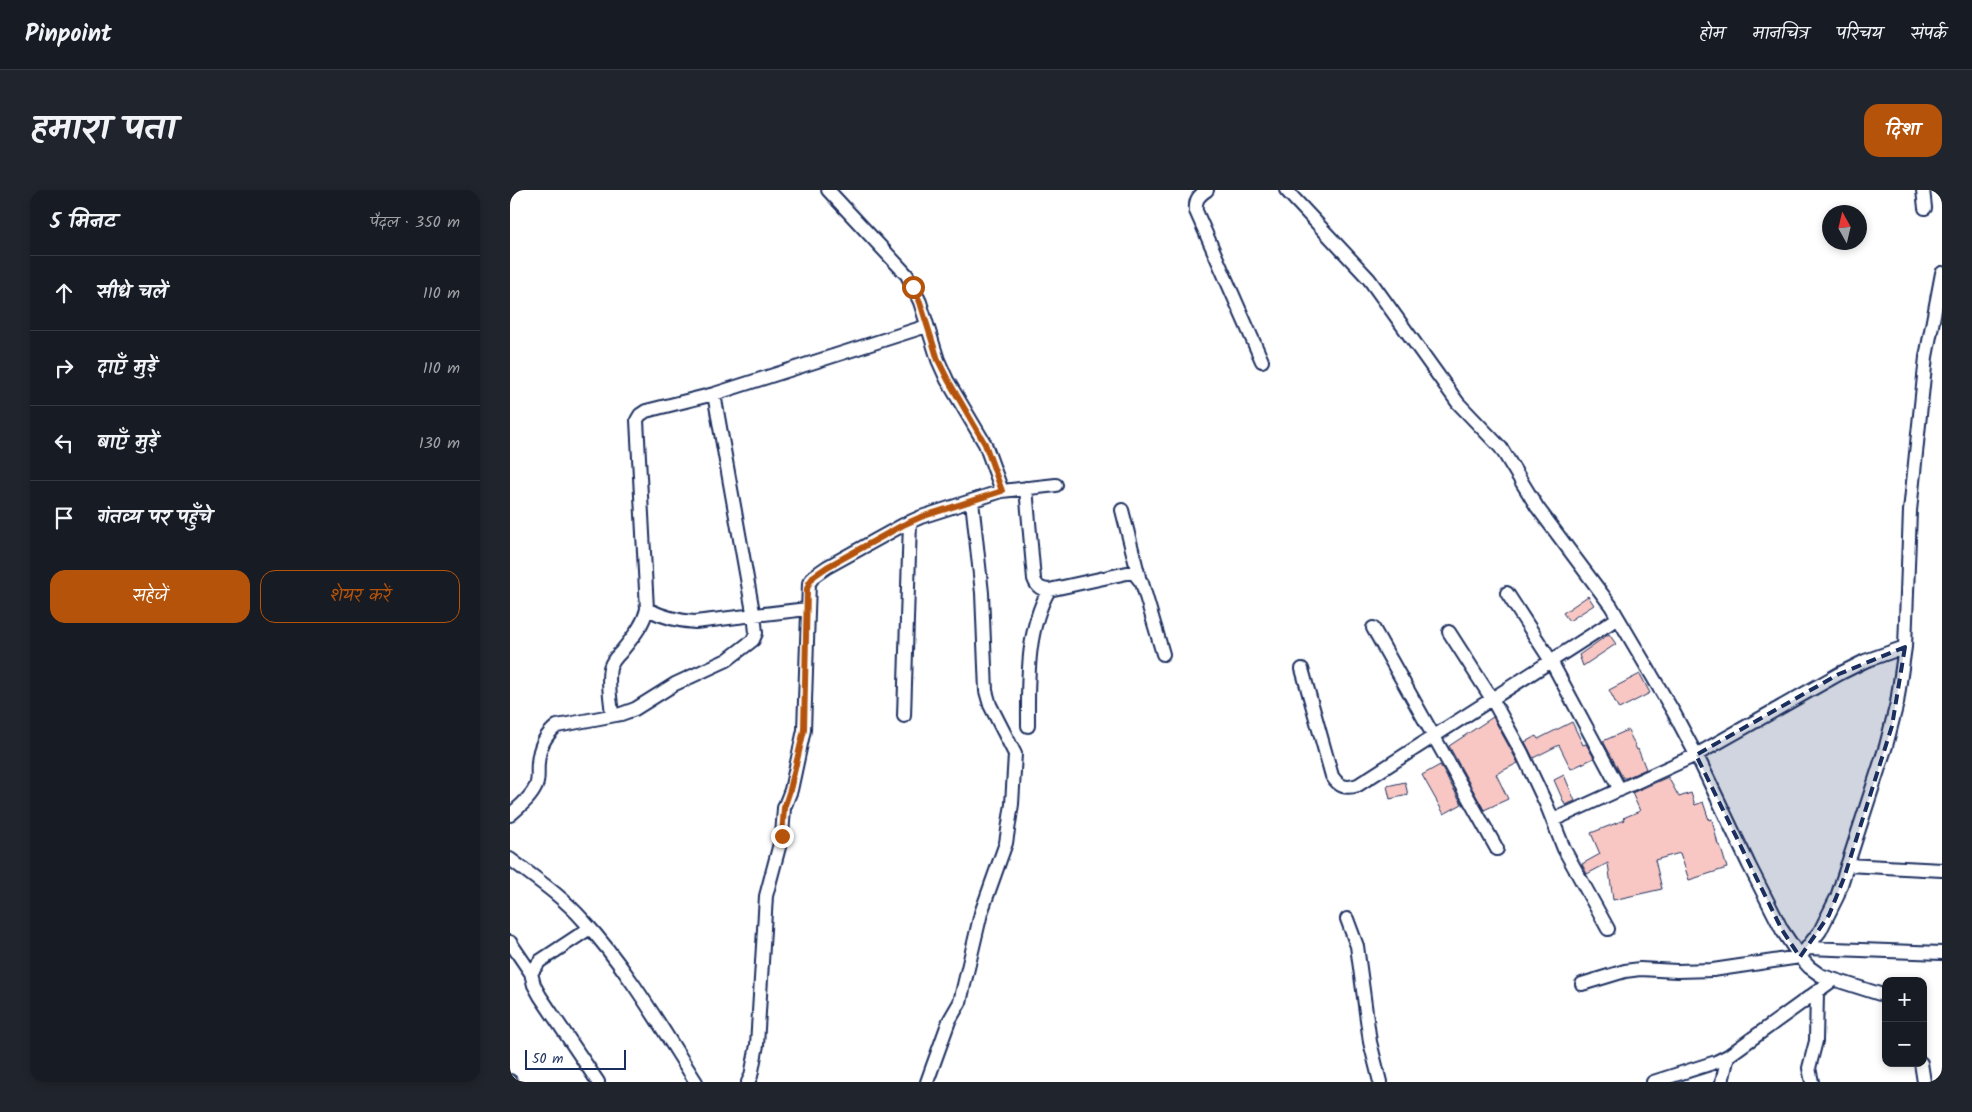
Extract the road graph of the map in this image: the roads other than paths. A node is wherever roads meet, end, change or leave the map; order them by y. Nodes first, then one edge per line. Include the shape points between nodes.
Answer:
1 (828, 190) edge
2 (1207, 190) edge
3 (1286, 190) edge
4 (1923, 190) edge
5 (1925, 208) dead end
6 (1941, 278) edge
7 (928, 326) junction
8 (1262, 361) dead end
9 (714, 394) junction
10 (1056, 485) dead end
11 (1026, 488) junction
12 (1002, 491) junction
13 (972, 501) junction
14 (1122, 510) dead end
15 (910, 522) junction
16 (1138, 577) junction
17 (1049, 590) junction
18 (1507, 594) dead end
19 (647, 609) junction
20 (807, 609) junction
21 (754, 616) junction
22 (1618, 618) junction
23 (1373, 628) dead end
24 (1449, 632) dead end
25 (1905, 647) junction
26 (1163, 654) dead end
27 (1551, 661) junction
28 (1302, 669) dead end
29 (1492, 699) junction
30 (612, 715) junction
31 (904, 716) dead end
32 (1028, 726) dead end
33 (1435, 736) junction
34 (1696, 755) junction
35 (1620, 790) junction
36 (510, 816) edge
37 (1553, 820) junction
38 (1497, 849) dead end
39 (510, 859) edge
40 (1847, 866) junction
41 (1942, 870) edge
42 (1347, 918) dead end
43 (590, 928) junction
44 (1608, 930) dead end
45 (510, 942) edge
46 (1803, 952) junction
47 (1942, 953) edge
48 (531, 973) junction
49 (1833, 980) junction
50 (1582, 984) dead end
51 (1817, 992) junction
52 (1882, 995) edge
53 (1728, 1056) junction
54 (1922, 1067) edge
55 (598, 1082) edge
56 (696, 1082) edge
57 (748, 1082) edge
58 (927, 1082) edge
59 (1380, 1082) edge
60 (1653, 1082) edge
61 (1722, 1082) edge
62 (1812, 1082) edge
63 (1924, 1082) edge

1 - 7 street via 907,275
2 - 8 street via 1197,198 1196,211
3 - 22 street via 1369,279 1458,403 1501,448 1537,507
4 - 5 street
6 - 25 street via 1926,357 1910,511
7 - 9 street
7 - 12 street via 938,360 985,444
9 - 19 street via 646,411 638,420
9 - 21 street
10 - 11 street
11 - 12 street
11 - 17 street via 1034,578 1037,586
12 - 13 street
13 - 15 street
13 - 58 street via 982,593 986,691 1014,754 1012,804 1003,852 981,913 960,1002 949,1021
14 - 16 street
15 - 20 street via 814,576 807,589
15 - 31 street
16 - 17 street via 1127,573
16 - 26 street
17 - 32 street via 1042,602 1032,642
18 - 27 street
19 - 21 street via 678,622
19 - 30 street via 640,627 610,668
20 - 21 street
20 - 57 street via 804,730 766,896 757,1044
21 - 30 street via 756,633 753,640 727,660 675,684 635,709
22 - 27 street
22 - 34 street
23 - 33 street
24 - 29 street
25 - 34 street via 1839,674
25 - 40 street via 1892,726
27 - 29 street
27 - 35 street
28 - 33 street via 1332,776 1343,787 1358,785
29 - 33 street
29 - 37 street
30 - 36 street via 565,723 550,731 540,753 537,785
33 - 38 street
34 - 35 street
34 - 46 street via 1782,930
35 - 37 street
37 - 44 street via 1564,849
39 - 43 street via 549,888
40 - 41 street
40 - 46 street via 1829,916
42 - 59 street via 1357,946 1370,1042
43 - 48 street via 540,961
43 - 56 street
45 - 48 street
46 - 47 street
46 - 49 street via 1809,967
46 - 50 street via 1713,970 1625,971
48 - 55 street via 540,996
49 - 51 street
49 - 52 street
51 - 53 street
51 - 62 street via 1816,1041 1809,1068
53 - 60 street
53 - 61 street
54 - 63 street

